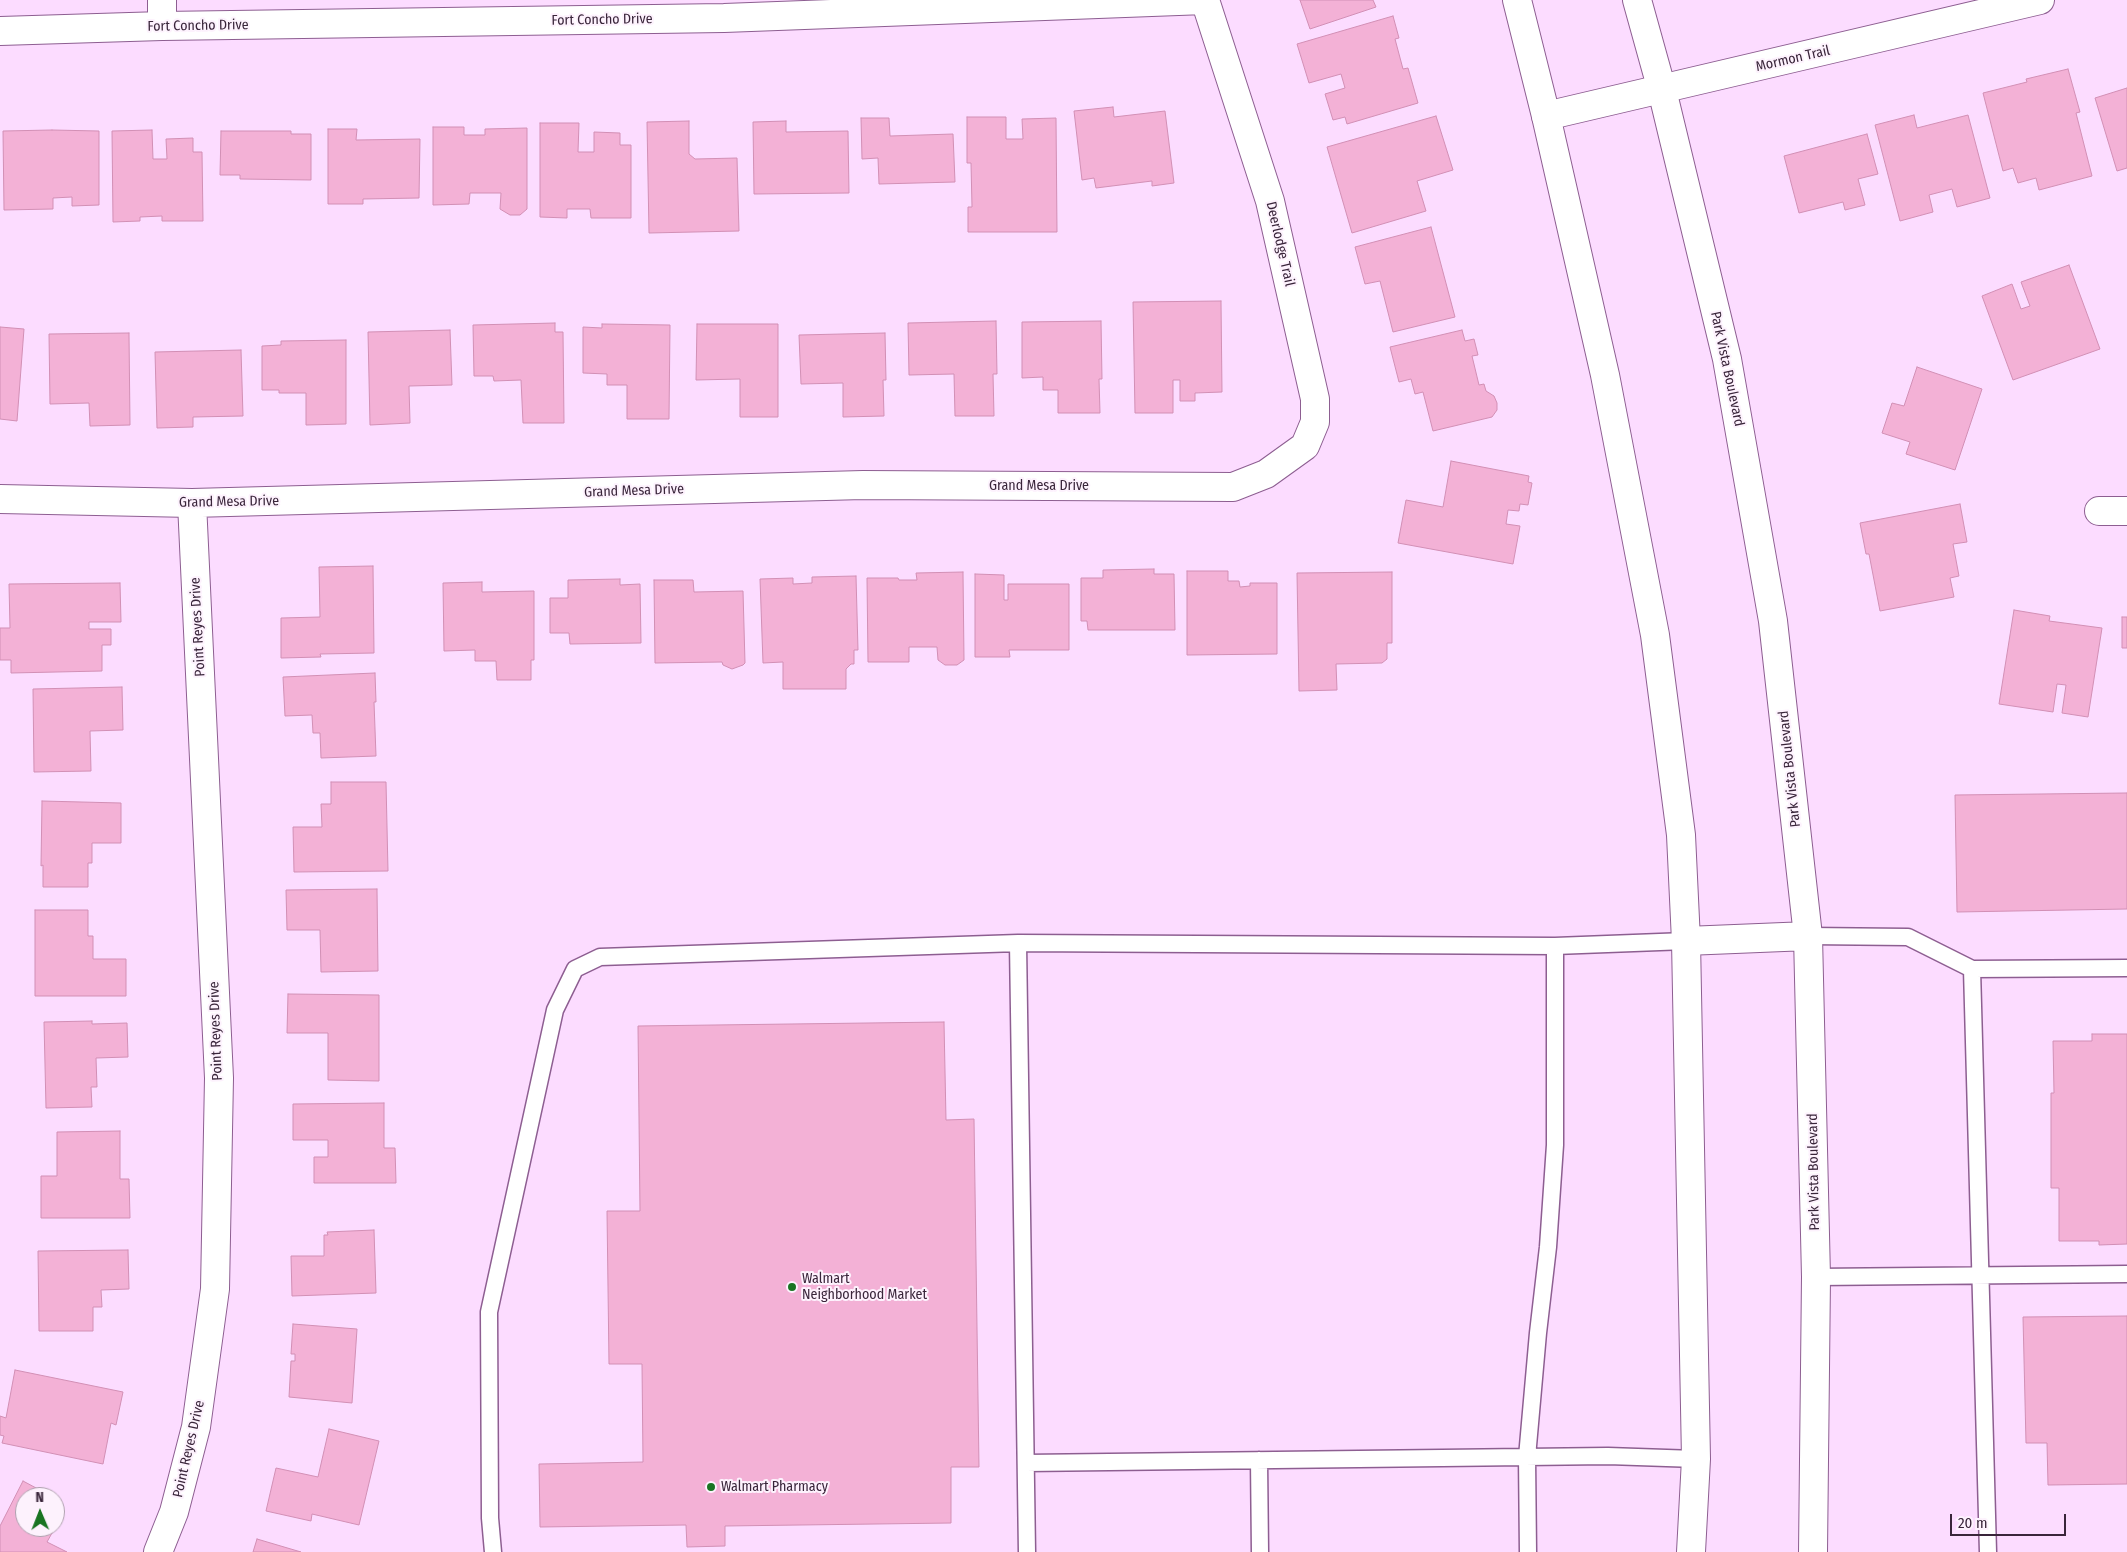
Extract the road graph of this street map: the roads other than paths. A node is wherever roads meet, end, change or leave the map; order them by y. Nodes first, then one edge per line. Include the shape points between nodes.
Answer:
1 (1205, 0) edge
2 (1517, 0) edge
3 (1637, 0) edge
4 (2040, 0) edge
5 (162, 13) edge
6 (0, 31) edge
7 (1662, 90) junction
8 (1546, 116) junction
9 (1266, 474) joint
10 (0, 499) edge
11 (192, 504) junction
12 (2099, 511) dead end
13 (2127, 511) edge
14 (1808, 936) junction
15 (1686, 941) junction
16 (1018, 944) junction
17 (1555, 946) junction
18 (2127, 968) edge
19 (1972, 969) junction
20 (2127, 1274) edge
21 (1980, 1276) junction
22 (1816, 1277) junction
23 (1527, 1457) junction
24 (1696, 1459) junction
25 (1259, 1460) junction
26 (1026, 1463) junction
27 (1813, 1518) junction
28 (158, 1552) edge
29 (493, 1552) edge
30 (1027, 1552) edge
31 (1260, 1552) edge
32 (1528, 1552) edge
33 (1672, 1552) edge
34 (1691, 1552) edge
35 (1813, 1552) edge
36 (1826, 1552) edge
37 (1988, 1552) edge

1 - 5 street, Fort Concho Drive via 724,18
1 - 9 street, Deerlodge Trail via 1270,201 1315,399 1315,422 1305,446
2 - 8 street
3 - 7 street, Park Vista Boulevard
4 - 7 street, Mormon Trail
5 - 6 street, Fort Concho Drive
7 - 8 street, Mormon Trail
7 - 14 street, Park Vista Boulevard via 1727,359 1773,621
8 - 15 street via 1605,375 1655,635 1681,835
9 - 11 street, Grand Mesa Drive via 1234,487 863,485
10 - 11 street, Grand Mesa Drive
11 - 28 street, Point Reyes Drive via 219,1078 215,1289 196,1426 174,1512
12 - 13 street
14 - 15 street
14 - 19 lane via 1908,937
14 - 22 street, Park Vista Boulevard
15 - 17 lane
15 - 24 street
16 - 17 lane
16 - 26 lane
16 - 29 lane via 600,957 575,969 555,1010 488,1312
17 - 23 lane via 1555,1146
18 - 19 lane
19 - 21 lane
20 - 21 lane
21 - 22 lane
21 - 37 lane
22 - 27 street, Park Vista Boulevard
23 - 24 lane
23 - 25 lane
23 - 32 lane
24 - 33 street
24 - 34 street
25 - 26 lane
25 - 31 lane
26 - 30 lane
27 - 35 street, Park Vista Boulevard
27 - 36 street

